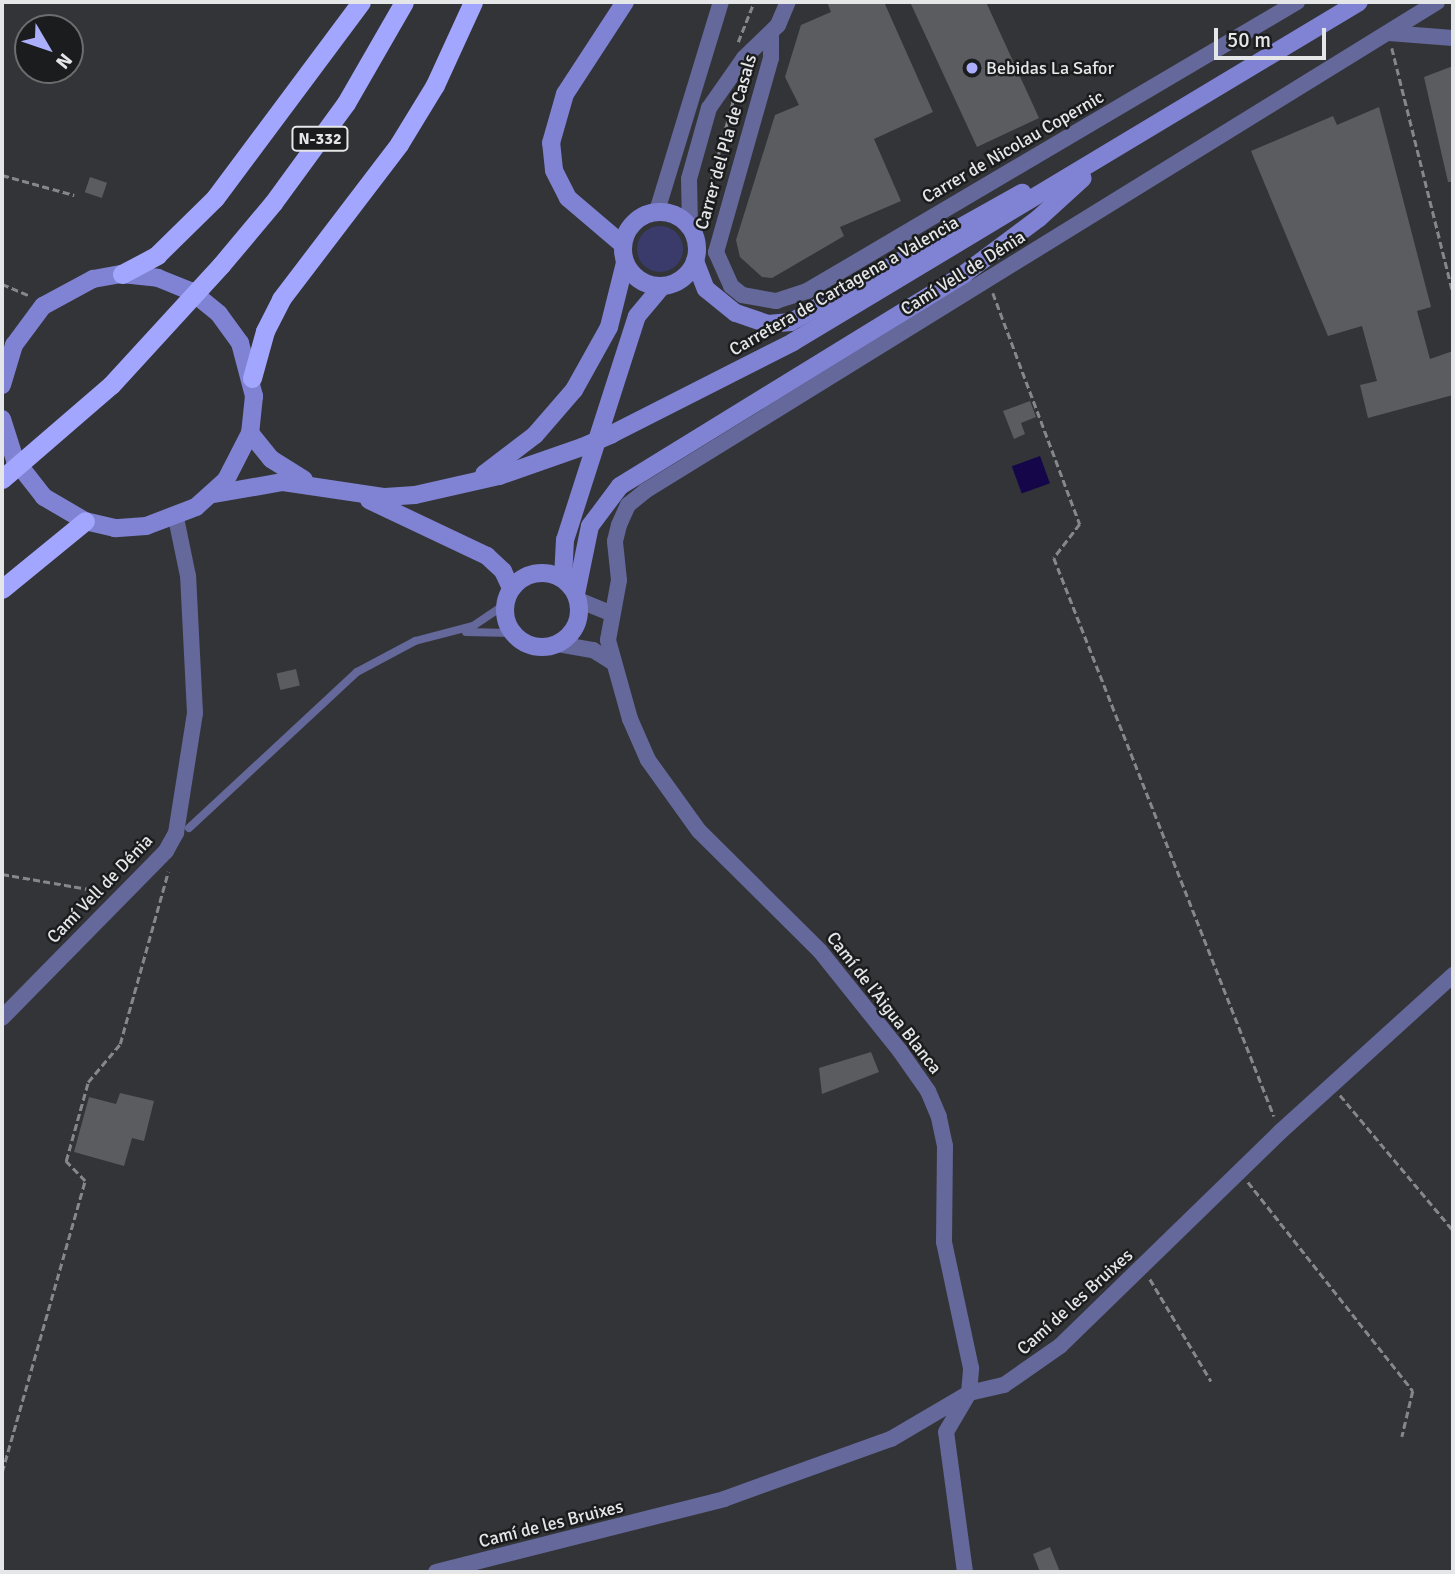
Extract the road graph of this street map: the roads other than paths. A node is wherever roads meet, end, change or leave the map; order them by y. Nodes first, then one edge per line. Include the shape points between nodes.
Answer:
1 (361, 2) edge
2 (404, 2) edge
3 (474, 2) edge
4 (625, 2) edge
5 (721, 2) edge
6 (788, 2) edge
7 (1297, 2) edge
8 (1359, 2) edge
9 (1437, 2) edge
10 (771, 33) junction
11 (1388, 33) junction
12 (1453, 38) edge
13 (1108, 153) junction
14 (657, 211) junction
15 (635, 220) junction
16 (594, 221) junction
17 (691, 227) junction
18 (622, 244) junction
19 (695, 261) junction
20 (630, 270) junction
21 (122, 274) junction
22 (662, 286) junction
23 (742, 295) joint
24 (637, 316) junction
25 (252, 378) junction
26 (2, 385) edge
27 (2, 419) edge
28 (250, 433) junction
29 (2, 479) edge
30 (310, 483) junction
31 (464, 485) junction
32 (340, 490) junction
33 (214, 494) junction
34 (176, 518) junction
35 (85, 521) junction
36 (565, 540) junction
37 (541, 572) junction
38 (563, 579) junction
39 (511, 588) junction
40 (2, 589) edge
41 (577, 597) junction
42 (504, 605) junction
43 (611, 614) junction
44 (453, 632) junction
45 (512, 633) junction
46 (608, 640) junction
47 (558, 643) junction
48 (583, 646) junction
49 (614, 663) junction
50 (189, 828) dead end
51 (1453, 975) edge
52 (2, 1018) edge
53 (968, 1393) junction
54 (436, 1572) edge
55 (965, 1572) edge

1 - 21 highway via 215,198 157,255
2 - 29 highway, N-332, bridge via 346,103 274,203 111,385
3 - 25 highway via 435,85 398,144 281,299 265,331
4 - 16 main road via 576,74 553,126 552,155 559,185 573,205
5 - 14 street
6 - 10 street, Carrer del Pla de Casals
7 - 23 street, Carrer de Nicolau Copernic via 807,291 776,301
8 - 13 main road, Carretera de Cartagena a Valencia
9 - 11 street, Camí Vell de Dénia
10 - 17 street, Carrer del Pla de Casals via 719,90 701,133 689,179
10 - 23 street, Carrer del Pla de Casals via 771,58 718,238 720,268
11 - 12 street
11 - 43 street, Camí Vell de Dénia via 628,505 615,541 619,580
13 - 19 main road via 993,208 792,321 768,324 736,313 706,289
13 - 31 main road, Carretera de Cartagena a Valencia, bridge via 793,342 612,434
13 - 41 main road via 1039,218 964,274 620,486 590,526
14 - 15 main road
14 - 17 main road via 676,215
15 - 16 main road via 621,225
15 - 18 main road
16 - 18 main road
17 - 19 main road via 697,244
18 - 20 main road
19 - 22 main road via 680,280
20 - 22 main road
20 - 24 main road
20 - 31 main road via 609,327 574,390 522,447
21 - 25 main road via 158,278 191,291 219,314 240,343
21 - 26 main road via 85,282 43,306 14,345
22 - 24 main road
24 - 36 main road
25 - 28 main road
27 - 35 main road via 15,460 28,480 44,497
28 - 30 main road, Carretera de Cartagena a Valencia via 271,459
28 - 33 main road via 236,466
30 - 32 main road, Carretera de Cartagena a Valencia
30 - 33 main road, Carretera de Cartagena a Valencia via 265,483
31 - 32 main road, Carretera de Cartagena a Valencia via 385,497
32 - 39 main road via 384,505 472,547 496,563
33 - 34 main road
34 - 35 main road via 146,526 115,527
34 - 52 street, Camí Vell de Dénia via 188,576 195,713 178,825 171,845
35 - 40 highway
36 - 37 main road
36 - 38 main road
37 - 38 main road
37 - 39 main road via 525,576
38 - 41 main road
39 - 42 main road
41 - 43 street
41 - 47 main road via 578,621
42 - 44 lane via 488,619
42 - 45 main road
43 - 46 street, Camí Vell de Dénia
44 - 45 lane
44 - 50 lane via 398,648 357,672
45 - 47 main road via 533,647
46 - 48 street
46 - 49 street, Camí de l’Aigua Blanca
47 - 48 street
48 - 49 street
49 - 53 street, Camí de l’Aigua Blanca via 634,730 669,794 730,863 820,951 928,1091 946,1146 944,1242 969,1355
51 - 53 street, Camí de les Bruixes via 1280,1132 1041,1362 1004,1385
53 - 54 street, Camí de les Bruixes via 891,1439 714,1503
53 - 55 street, Camí de l’Aigua Blanca via 946,1433

